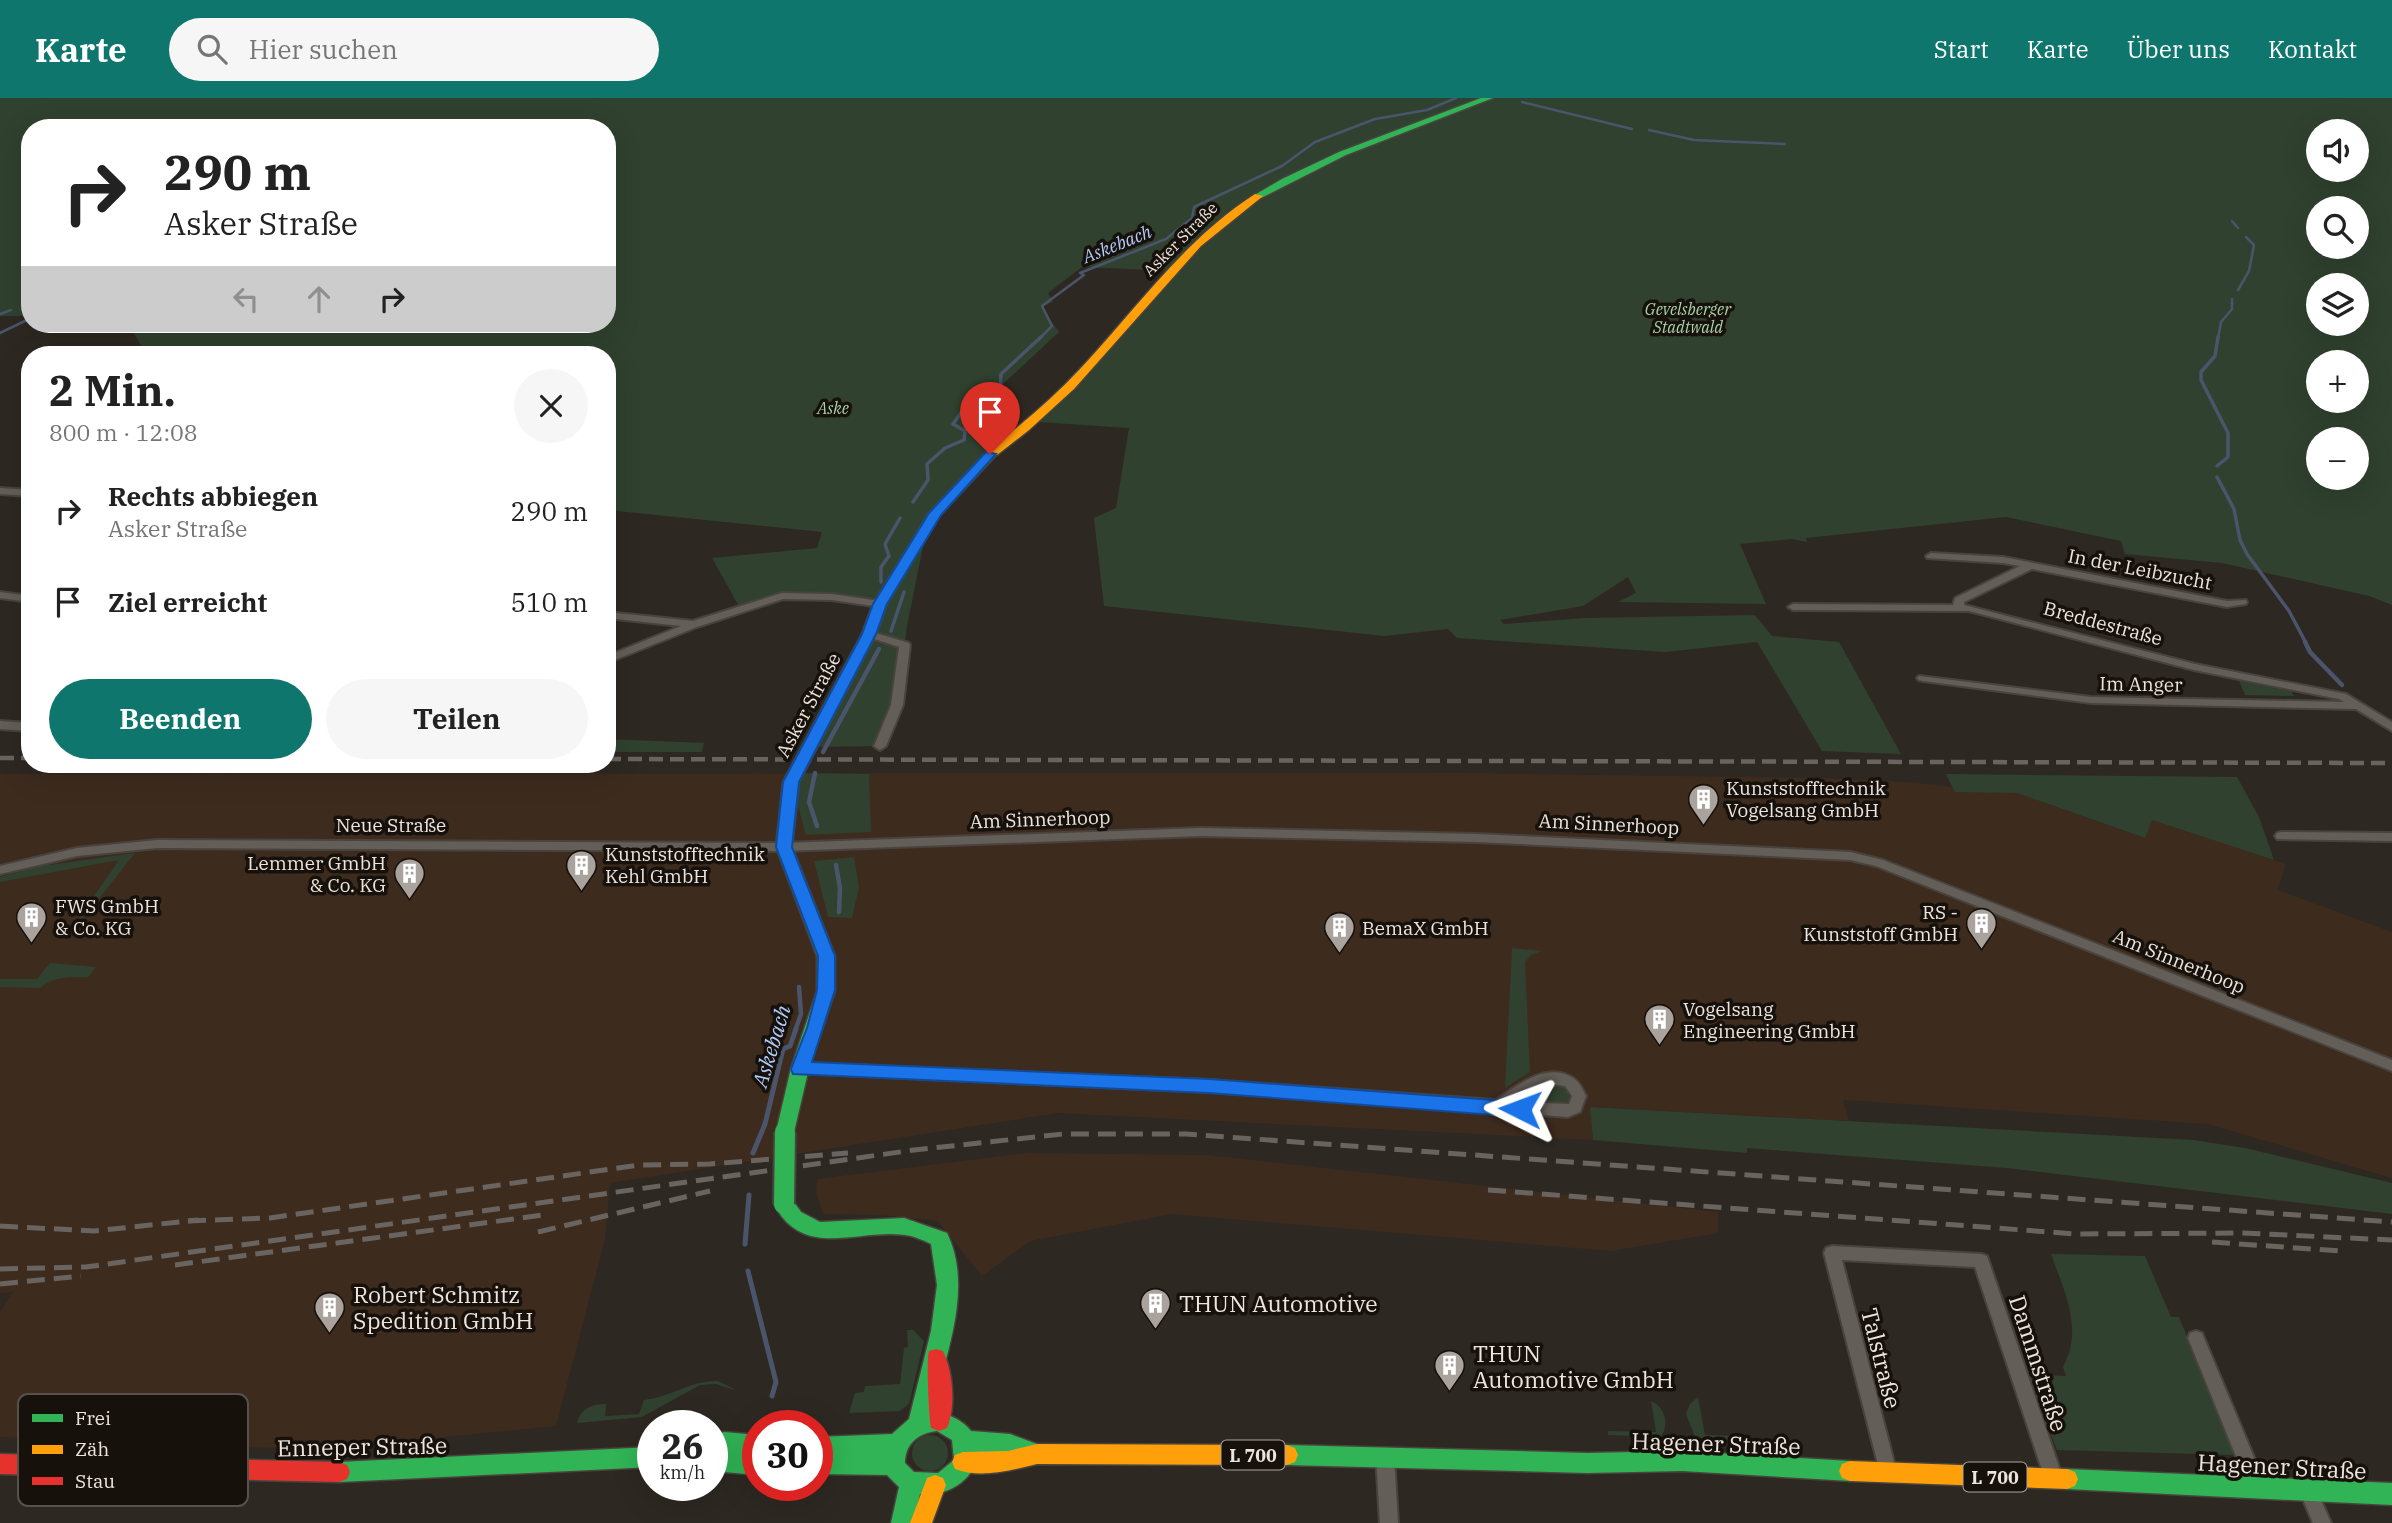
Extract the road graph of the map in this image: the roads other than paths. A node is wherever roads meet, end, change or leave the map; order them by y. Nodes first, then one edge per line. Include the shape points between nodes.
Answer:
1 (1489, 98) edge
2 (0, 491) edge
3 (21, 493) edge
4 (1931, 556) dead end
5 (2031, 565) junction
6 (0, 594) edge
7 (21, 598) edge
8 (2242, 601) dead end
9 (880, 604) junction
10 (1793, 607) dead end
11 (1958, 607) junction
12 (616, 616) edge
13 (694, 625) junction
14 (869, 634) junction
15 (616, 656) edge
16 (1923, 678) dead end
17 (2361, 705) junction
18 (0, 725) edge
19 (21, 726) edge
20 (2392, 727) edge
21 (880, 746) dead end
22 (2281, 836) dead end
23 (2392, 837) edge
24 (784, 847) junction
25 (0, 870) edge
26 (2392, 1066) edge
27 (800, 1069) junction
28 (1496, 1108) junction
29 (1981, 1261) joint
30 (2196, 1338) dead end
31 (936, 1358) junction
32 (939, 1421) junction
33 (919, 1423) junction
34 (964, 1441) junction
35 (897, 1444) junction
36 (833, 1446) edge
37 (1037, 1454) junction
38 (1385, 1456) junction
39 (637, 1458) edge
40 (963, 1462) junction
41 (0, 1464) edge
42 (18, 1464) edge
43 (833, 1464) edge
44 (895, 1465) junction
45 (248, 1470) edge
46 (1888, 1474) junction
47 (2054, 1479) junction
48 (911, 1483) junction
49 (935, 1485) junction
50 (2257, 1486) junction
51 (2308, 1490) junction
52 (2392, 1494) edge
53 (902, 1523) edge
54 (921, 1523) edge
55 (1389, 1523) edge
56 (2322, 1523) edge

1 - 9 street, Asker Straße via 1382,136 1292,176 1225,216 1023,431 961,482 935,513
2 - 3 street
4 - 5 street, In der Leibzucht
5 - 8 street, In der Leibzucht via 2227,604
5 - 11 street via 1959,600
6 - 7 street
9 - 13 street via 782,596
9 - 14 street, Asker Straße
10 - 11 street, Breddestraße
11 - 17 street, Breddestraße via 2194,667 2342,696
12 - 13 street
13 - 15 street
14 - 21 street via 905,645 897,705
14 - 24 street, Asker Straße via 791,782
16 - 17 street, Im Anger via 2091,701
17 - 20 street, Breddestraße
18 - 19 street
22 - 23 street
24 - 25 street, Neue Straße via 158,844 77,852
24 - 26 street, Am Sinnerhoop via 1201,832 1331,833 1850,856 1879,863
24 - 27 street, Asker Straße via 826,956 826,990
27 - 28 street via 1209,1086
27 - 31 street, Asker Straße, bridge via 785,1132 784,1204 788,1216 799,1225 827,1231 900,1226 940,1239 949,1262
28 - 28 street via 1568,1111 1575,1108 1579,1096 1570,1082 1549,1077
29 - 46 street, Talstraße via 1832,1253
29 - 47 street, Dammstraße
30 - 50 street
31 - 32 street, Asker Straße
31 - 33 street, Asker Straße via 923,1391
32 - 33 street
32 - 34 street via 955,1428
33 - 35 street
34 - 37 street, Hagener Straße / L 700 via 1010,1444
34 - 40 street
35 - 36 street
35 - 44 street
37 - 38 street, Hagener Straße / L 700
37 - 40 street, Hagener Straße / L 700 via 1008,1461
38 - 46 street, Hagener Straße / L 700 via 1587,1463 1682,1461
38 - 55 street
39 - 45 street, Enneper Straße via 360,1472
40 - 49 street via 947,1480
41 - 42 street, Enneper Straße
43 - 44 street
44 - 48 street
46 - 47 street, Hagener Straße / L 700
47 - 50 street, Hagener Straße / L 700
48 - 49 street
48 - 53 street
49 - 54 street
50 - 51 street, Hagener Straße / L 700
51 - 52 street, Hagener Straße / L 700
51 - 56 street

